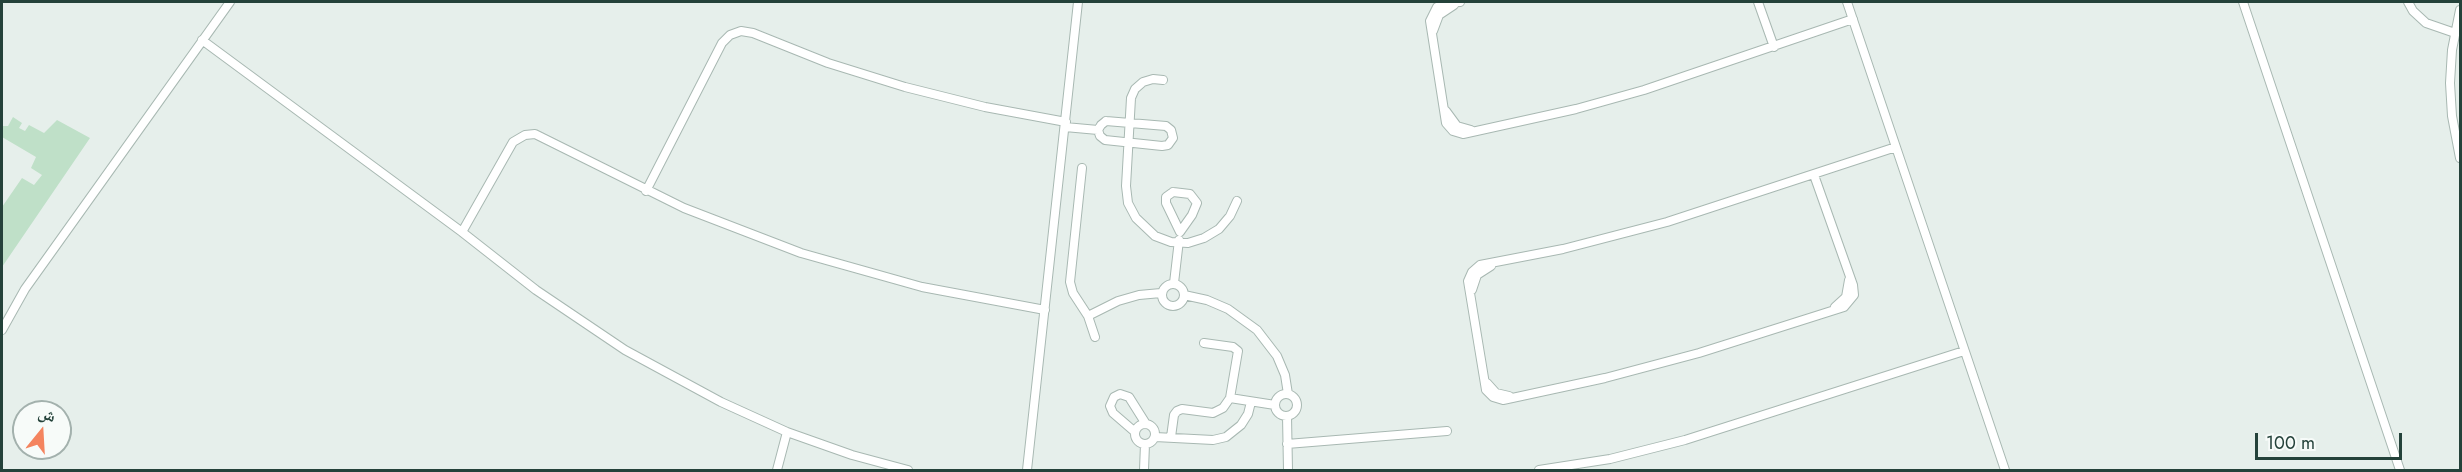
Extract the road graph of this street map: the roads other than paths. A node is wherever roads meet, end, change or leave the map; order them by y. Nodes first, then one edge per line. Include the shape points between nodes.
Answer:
1 (230, 2) edge
2 (1078, 2) edge
3 (1462, 2) edge
4 (1758, 2) edge
5 (1847, 2) edge
6 (2243, 2) edge
7 (2408, 2) edge
8 (2460, 10) edge
9 (1852, 19) junction
10 (2455, 33) junction
11 (202, 40) junction
12 (1774, 47) junction
13 (1163, 80) dead end
14 (1129, 123) junction
15 (1065, 124) junction
16 (1098, 130) junction
17 (1128, 143) junction
18 (1896, 147) junction
19 (2460, 158) edge
20 (1082, 168) dead end
21 (1814, 175) junction
22 (646, 191) junction
23 (1237, 201) dead end
24 (462, 232) junction
25 (1180, 232) junction
26 (1179, 243) junction
27 (1174, 283) junction
28 (1161, 293) junction
29 (1184, 295) junction
30 (1045, 310) junction
31 (1088, 316) junction
32 (2, 330) edge
33 (1095, 337) dead end
34 (1204, 343) dead end
35 (1964, 351) junction
36 (1287, 394) junction
37 (1230, 398) junction
38 (1251, 402) junction
39 (1275, 405) junction
40 (1287, 416) junction
41 (1146, 424) junction
42 (1447, 431) dead end
43 (787, 432) junction
44 (1136, 432) junction
45 (1155, 436) junction
46 (1171, 437) junction
47 (1145, 444) junction
48 (1287, 444) junction
49 (1571, 468) edge
50 (777, 471) edge
51 (908, 471) edge
52 (1027, 471) edge
53 (1144, 471) edge
54 (1288, 471) edge
55 (1539, 471) edge
56 (2005, 471) edge
57 (2400, 471) edge

1 - 11 street
2 - 15 street
3 - 12 street via 1439,15 1432,39 1449,117 1457,126 1481,131 1607,100
4 - 12 street
5 - 9 street
6 - 57 street
7 - 10 street via 2426,23
8 - 10 street
9 - 12 street
9 - 18 street
10 - 19 street via 2450,100
11 - 24 street
11 - 32 street via 25,289
13 - 14 street via 1148,80 1136,89 1131,98
14 - 16 street via 1106,121
14 - 17 street
14 - 17 street via 1166,126 1173,138 1165,146
15 - 16 street
15 - 22 street via 906,87 741,31 722,43
15 - 30 street
16 - 17 street via 1105,140
17 - 26 street via 1126,186 1131,211 1147,231
18 - 21 street
18 - 35 street
20 - 31 street via 1070,276 1073,293
21 - 21 street via 1850,275 1846,297 1828,312 1605,378 1503,400 1493,398 1486,390 1468,281 1480,265 1581,245
22 - 24 street via 540,136 525,135 513,142
22 - 30 street via 723,224 841,266 952,294
23 - 26 street via 1230,216 1212,234
24 - 43 street via 555,304 625,350 721,402
25 - 25 street via 1197,202 1190,194 1173,192 1166,197 1166,203
25 - 26 street
26 - 27 street
27 - 28 street
27 - 29 street
28 - 29 street via 1165,303 1172,306 1179,304
28 - 31 street via 1118,300
29 - 36 street via 1228,309 1257,330 1277,356
30 - 52 street
31 - 33 street
34 - 37 street via 1238,351
35 - 49 street via 1714,432
35 - 56 street
36 - 39 street via 1280,396
36 - 40 street via 1296,400 1297,407
37 - 38 street
37 - 46 street via 1213,413 1177,411
38 - 39 street
38 - 46 street via 1242,425 1226,437
39 - 40 street via 1280,414
40 - 48 street
41 - 44 street
41 - 44 street via 1129,397 1114,397 1110,406 1113,412
41 - 45 street
42 - 48 street
43 - 50 street
43 - 51 street
44 - 47 street via 1136,439
45 - 46 street
45 - 47 street
47 - 53 street
48 - 54 street
49 - 55 street

